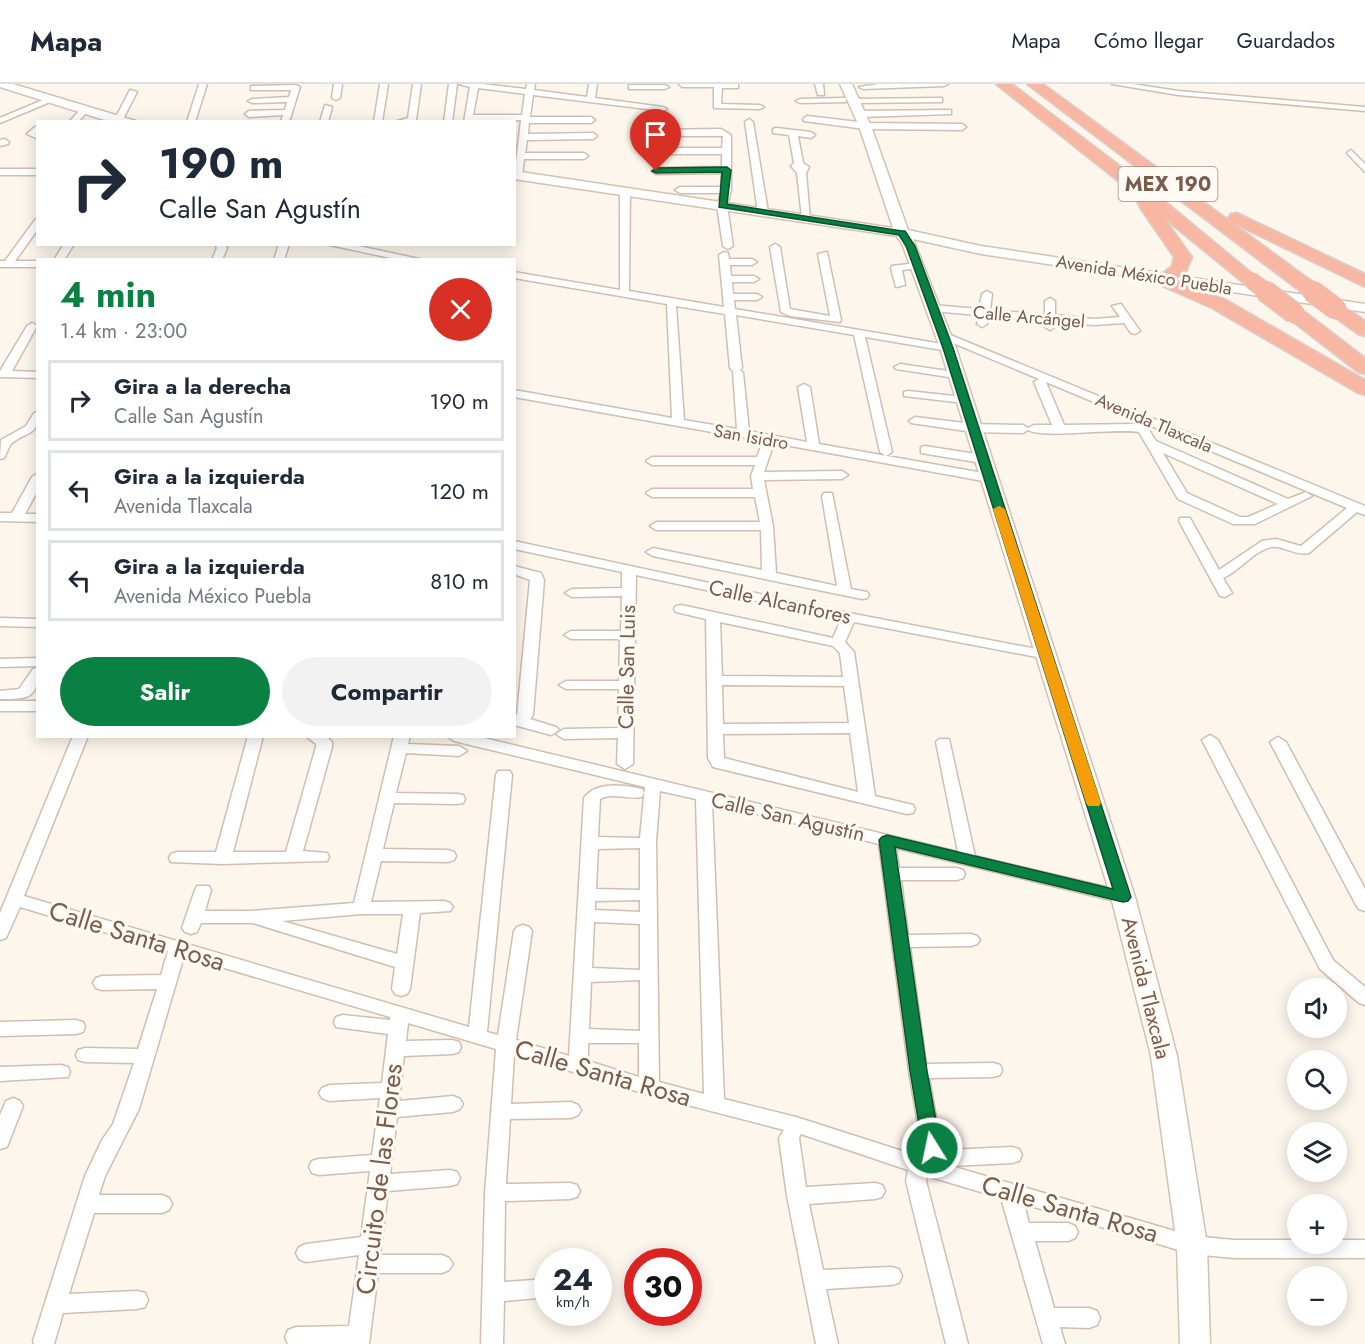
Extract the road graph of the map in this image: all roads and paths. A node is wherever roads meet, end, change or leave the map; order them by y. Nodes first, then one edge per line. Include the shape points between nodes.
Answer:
1 (203, 84) edge
2 (211, 84) edge
3 (338, 84) edge
4 (384, 84) edge
5 (417, 84) edge
6 (453, 84) edge
7 (463, 84) edge
8 (531, 84) edge
9 (846, 84) edge
10 (943, 84) edge
11 (1003, 84) edge
12 (1116, 84) edge
13 (1184, 84) edge
14 (296, 85) edge
15 (682, 85) edge
16 (718, 85) edge
17 (4, 86) edge
18 (255, 86) edge
19 (474, 86) junction
20 (554, 86) edge
21 (632, 86) edge
22 (735, 86) dead end
23 (1040, 86) edge
24 (665, 87) dead end
25 (863, 87) dead end
26 (133, 92) dead end
27 (592, 92) edge
28 (531, 94) junction
29 (1189, 94) junction
30 (336, 98) dead end
31 (53, 99) junction
32 (292, 99) junction
33 (939, 99) dead end
34 (830, 100) junction
35 (849, 100) junction
36 (252, 101) junction
37 (800, 101) dead end
38 (582, 103) dead end
39 (543, 104) dead end
40 (491, 106) dead end
41 (628, 106) junction
42 (328, 107) dead end
43 (760, 107) dead end
44 (663, 109) dead end
45 (1365, 109) edge
46 (85, 110) junction
47 (948, 112) dead end
48 (286, 117) edge
49 (490, 117) junction
50 (248, 118) edge
51 (119, 119) junction
52 (469, 119) edge
53 (526, 119) junction
54 (807, 119) dead end
55 (74, 120) edge
56 (124, 120) edge
57 (192, 120) edge
58 (325, 120) edge
59 (378, 120) edge
60 (412, 120) edge
61 (448, 120) edge
62 (591, 120) dead end
63 (1, 121) edge
64 (750, 122) dead end
65 (838, 122) junction
66 (861, 122) junction
67 (962, 127) dead end
68 (776, 130) dead end
69 (652, 133) dead end
70 (793, 133) junction
71 (811, 135) dead end
72 (593, 136) dead end
73 (524, 137) junction
74 (656, 151) dead end
75 (727, 151) junction
76 (1351, 153) dead end
77 (584, 156) dead end
78 (517, 168) edge
79 (1365, 169) edge
80 (727, 170) junction
81 (656, 171) dead end
82 (0, 172) edge
83 (36, 172) edge
84 (1139, 189) junction
85 (680, 190) dead end
86 (726, 190) junction
87 (624, 191) junction
88 (1182, 192) junction
89 (722, 206) junction
90 (763, 212) junction
91 (807, 218) junction
92 (36, 224) edge
93 (902, 233) junction
94 (341, 246) edge
95 (347, 247) junction
96 (775, 247) dead end
97 (725, 254) junction
98 (823, 254) dead end
99 (392, 257) edge
100 (339, 258) edge
101 (752, 262) dead end
102 (4, 264) edge
103 (36, 264) edge
104 (917, 266) junction
105 (516, 275) edge
106 (1169, 276) junction
107 (727, 279) junction
108 (754, 279) dead end
109 (1365, 281) edge
110 (900, 285) dead end
111 (625, 290) dead end
112 (987, 294) dead end
113 (729, 297) junction
114 (757, 297) dead end
115 (1050, 301) dead end
116 (1365, 303) edge
117 (671, 306) dead end
118 (1117, 306) dead end
119 (932, 308) junction
120 (1365, 308) edge
121 (730, 312) junction
122 (982, 318) junction
123 (1126, 320) junction
124 (811, 321) junction
125 (1050, 323) junction
126 (32, 326) dead end
127 (1365, 330) edge
128 (1135, 331) dead end
129 (859, 333) junction
130 (946, 341) junction
131 (900, 367) dead end
132 (1365, 368) edge
133 (3, 374) edge
134 (34, 375) edge
135 (955, 375) junction
136 (1040, 382) dead end
137 (804, 387) dead end
138 (1365, 388) edge
139 (516, 393) edge
140 (908, 394) dead end
141 (964, 400) junction
142 (1112, 413) dead end
143 (36, 418) edge
144 (915, 421) dead end
145 (677, 423) junction
146 (1148, 426) junction
147 (973, 428) junction
148 (1119, 429) junction
149 (1060, 430) junction
150 (743, 435) junction
151 (769, 440) junction
152 (1152, 444) junction
153 (814, 448) junction
154 (925, 450) dead end
155 (886, 452) dead end
156 (0, 455) edge
157 (652, 461) dead end
158 (761, 461) junction
159 (986, 468) junction
160 (757, 476) junction
161 (842, 476) dead end
162 (36, 481) edge
163 (760, 493) junction
164 (652, 494) dead end
165 (828, 496) dead end
166 (1306, 496) dead end
167 (1289, 504) junction
168 (1360, 509) edge
169 (0, 517) edge
170 (16, 518) junction
171 (36, 518) edge
172 (1185, 520) dead end
173 (656, 526) dead end
174 (767, 526) junction
175 (516, 545) edge
176 (652, 552) dead end
177 (516, 570) edge
178 (629, 570) junction
179 (769, 576) junction
180 (1216, 576) junction
181 (845, 591) junction
182 (629, 592) junction
183 (572, 593) dead end
184 (1225, 593) dead end
185 (862, 595) dead end
186 (681, 609) dead end
187 (713, 616) junction
188 (849, 617) junction
189 (0, 622) edge
190 (36, 623) edge
191 (571, 635) dead end
192 (628, 635) junction
193 (838, 643) junction
194 (1047, 655) junction
195 (36, 662) edge
196 (0, 663) edge
197 (36, 676) edge
198 (714, 680) junction
199 (851, 682) junction
200 (566, 685) dead end
201 (626, 685) junction
202 (0, 696) edge
203 (0, 706) edge
204 (36, 706) edge
205 (518, 721) edge
206 (858, 728) junction
207 (715, 729) junction
208 (626, 733) junction
209 (80, 738) edge
210 (255, 738) edge
211 (317, 738) edge
212 (1210, 740) dead end
213 (1278, 741) dead end
214 (400, 742) edge
215 (944, 742) dead end
216 (456, 744) edge
217 (625, 764) dead end
218 (504, 775) dead end
219 (652, 784) junction
220 (636, 793) dead end
221 (704, 796) junction
222 (387, 798) junction
223 (457, 799) dead end
224 (867, 800) junction
225 (907, 809) dead end
226 (887, 840) junction
227 (591, 843) junction
228 (639, 843) dead end
229 (375, 855) junction
230 (448, 856) dead end
231 (293, 857) junction
232 (321, 857) dead end
233 (177, 858) dead end
234 (223, 858) junction
235 (968, 860) junction
236 (890, 874) junction
237 (957, 874) dead end
238 (203, 890) dead end
239 (588, 895) junction
240 (638, 895) dead end
241 (1123, 897) junction
242 (14, 900) junction
243 (1365, 905) edge
244 (444, 907) dead end
245 (361, 908) junction
246 (412, 908) junction
247 (587, 916) junction
248 (251, 918) junction
249 (638, 918) dead end
250 (523, 931) dead end
251 (0, 934) edge
252 (902, 940) junction
253 (971, 940) dead end
254 (178, 948) junction
255 (404, 963) junction
256 (584, 975) junction
257 (635, 975) dead end
258 (168, 982) junction
259 (102, 983) dead end
260 (401, 989) dead end
261 (1365, 998) edge
262 (399, 1021) junction
263 (343, 1023) dead end
264 (76, 1027) dead end
265 (0, 1029) edge
266 (477, 1035) junction
267 (580, 1036) junction
268 (635, 1036) dead end
269 (506, 1045) junction
270 (452, 1047) dead end
271 (395, 1049) junction
272 (85, 1055) dead end
273 (145, 1056) junction
274 (578, 1065) junction
275 (993, 1070) dead end
276 (918, 1071) junction
277 (61, 1072) dead end
278 (0, 1074) edge
279 (649, 1087) junction
280 (329, 1094) dead end
281 (389, 1100) junction
282 (453, 1104) dead end
283 (716, 1105) junction
284 (13, 1106) dead end
285 (571, 1110) dead end
286 (501, 1112) junction
287 (796, 1125) junction
288 (0, 1141) edge
289 (1012, 1155) dead end
290 (381, 1162) junction
291 (919, 1165) junction
292 (319, 1167) dead end
293 (450, 1178) dead end
294 (378, 1183) junction
295 (570, 1191) dead end
296 (875, 1191) dead end
297 (1010, 1192) junction
298 (495, 1193) junction
299 (797, 1196) junction
300 (86, 1204) junction
301 (162, 1204) dead end
302 (1020, 1232) junction
303 (1068, 1232) dead end
304 (1192, 1245) junction
305 (1365, 1249) edge
306 (306, 1252) dead end
307 (369, 1254) junction
308 (442, 1264) dead end
309 (891, 1276) dead end
310 (815, 1280) junction
311 (534, 1289) edge
312 (493, 1292) junction
313 (137, 1300) dead end
314 (56, 1304) junction
315 (1046, 1317) junction
316 (1089, 1318) dead end
317 (296, 1337) dead end
318 (358, 1340) edge
319 (44, 1341) dead end
320 (492, 1344) edge
321 (827, 1344) edge
322 (957, 1344) edge
323 (1054, 1344) edge
324 (1195, 1344) edge

1 - 2 street
1 - 57 street
3 - 30 street
4 - 59 street
5 - 60 street
6 - 61 street
7 - 19 street
8 - 28 street
9 - 35 street, Avenida Tlaxcala
10 - 25 street
11 - 84 highway, MEX 190
12 - 29 street
13 - 29 street
14 - 18 street
14 - 32 street
15 - 16 street
16 - 22 street
16 - 43 street via 720,108
17 - 31 street
18 - 36 street
19 - 28 street
19 - 52 street
20 - 27 street
20 - 28 street
21 - 24 street
21 - 41 street
23 - 88 highway, MEX 190
26 - 51 street
28 - 41 street
28 - 53 street
29 - 45 street
31 - 46 street
31 - 63 street
32 - 36 street
32 - 48 street
33 - 35 street
34 - 35 street
34 - 37 street
34 - 65 street
35 - 66 street, Avenida Tlaxcala
36 - 50 street
38 - 39 street
40 - 49 street
41 - 44 street
42 - 58 street
46 - 51 street
46 - 55 street
47 - 66 street
48 - 50 street
49 - 52 street
49 - 53 street
51 - 56 street
53 - 62 street
53 - 73 street
54 - 65 street
64 - 90 street
65 - 66 street
66 - 67 street
66 - 93 street, Avenida Tlaxcala
68 - 70 street
69 - 75 street via 725,133
70 - 71 street
70 - 91 street
72 - 73 street
73 - 78 street
74 - 75 street
75 - 80 street
76 - 79 street
77 - 78 street
78 - 87 street, Avenida México Puebla
80 - 81 street
80 - 86 street
82 - 83 street
84 - 106 highway via 1183,257 1180,268
84 - 132 highway, MEX 190, bridge
85 - 86 street
86 - 89 street
87 - 89 street, Avenida México Puebla
87 - 111 street
88 - 109 highway
88 - 127 highway, MEX 190, bridge
89 - 90 street, Avenida México Puebla
89 - 97 street
90 - 91 street, Avenida México Puebla
91 - 93 street, Avenida México Puebla
92 - 102 street
93 - 104 street, Avenida Tlaxcala
93 - 106 street, Avenida México Puebla via 981,250
94 - 95 street
95 - 99 street
95 - 100 street
96 - 124 street via 785,310
97 - 101 street
97 - 107 street
98 - 124 street via 837,318
102 - 103 street
104 - 110 street via 896,268
104 - 119 street, Avenida Tlaxcala
105 - 121 street
106 - 116 street, Avenida México Puebla
106 - 120 street, Avenida México Puebla
106 - 138 highway via 1168,282 1219,304
107 - 108 street
107 - 113 street
112 - 122 street
113 - 114 street
113 - 121 street
115 - 125 street
117 - 145 street
118 - 123 street
119 - 122 street, Calle Arcángel
119 - 130 street, Avenida Tlaxcala
121 - 124 street
121 - 150 street
122 - 125 street, Calle Arcángel
123 - 125 street, Calle Arcángel
123 - 128 street
124 - 129 street
126 - 133 street
129 - 130 street via 918,343
129 - 155 street
130 - 135 street, Avenida Tlaxcala
130 - 146 street, Avenida Tlaxcala
131 - 135 street
133 - 134 street
135 - 141 street, Avenida Tlaxcala
136 - 149 street
137 - 153 street
139 - 145 street, San Isidro
140 - 141 street
141 - 147 street, Avenida Tlaxcala
142 - 148 street
143 - 156 street via 30,428 5,443
144 - 147 street
145 - 150 street, San Isidro
146 - 148 street
146 - 152 street
146 - 168 street, Avenida Tlaxcala
147 - 149 street
147 - 159 street, Avenida Tlaxcala
148 - 149 street
150 - 151 street, San Isidro
151 - 153 street, San Isidro
151 - 158 street
152 - 167 street
152 - 167 street via 1182,496 1238,521 1250,521
153 - 159 street, San Isidro
154 - 159 street
157 - 158 street
158 - 160 street
159 - 194 street, Avenida Tlaxcala
160 - 161 street
160 - 163 street
162 - 170 street
163 - 164 street
163 - 174 street
165 - 181 street
166 - 167 street
168 - 180 street via 1304,550 1266,544
169 - 170 street
170 - 171 street
172 - 180 street
173 - 174 street
174 - 179 street
175 - 178 street, Calle Alcanfores
176 - 179 street
177 - 205 street via 531,573 537,580 525,715
178 - 182 street, Calle San Luis
178 - 188 street, Calle Alcanfores
179 - 181 street
180 - 184 street
181 - 185 street
182 - 183 street
182 - 192 street, Calle San Luis
186 - 187 street
187 - 193 street
187 - 198 street
188 - 193 street
188 - 194 street, Calle Alcanfores
189 - 190 street
191 - 192 street
192 - 201 street, Calle San Luis
193 - 199 street via 848,652
194 - 241 street, Avenida Tlaxcala
195 - 196 street
197 - 202 street via 25,693
198 - 199 street
198 - 207 street
199 - 206 street
200 - 201 street
201 - 208 street, Calle San Luis
203 - 204 street
205 - 208 street via 557,732
206 - 207 street
206 - 224 street
207 - 224 street via 718,764
208 - 217 street, Calle San Luis
209 - 242 street
210 - 234 street
211 - 231 street via 324,747
212 - 261 street via 1326,964
213 - 243 street
214 - 216 street, Calle San Agustín
214 - 222 street
215 - 235 street
216 - 219 street, Calle San Agustín
218 - 266 street
219 - 221 street, Calle San Agustín
219 - 279 street via 648,851
220 - 227 street via 595,794
221 - 226 street, Calle San Agustín
221 - 283 street
222 - 223 street
222 - 229 street
224 - 225 street
226 - 235 street, Calle San Agustín
226 - 236 street
227 - 228 street
227 - 239 street
229 - 230 street
229 - 245 street
231 - 232 street
231 - 234 street
233 - 234 street
235 - 241 street, Calle San Agustín
236 - 237 street
236 - 252 street
238 - 248 street via 194,922
239 - 240 street
239 - 247 street
241 - 304 street, Avenida Tlaxcala via 1164,1056
242 - 251 street
242 - 254 street, Calle Santa Rosa
244 - 246 street
245 - 246 street
245 - 248 street
246 - 255 street
247 - 249 street
247 - 256 street
248 - 255 street
250 - 269 street
252 - 253 street
252 - 276 street
254 - 258 street
254 - 262 street, Calle Santa Rosa
255 - 260 street
256 - 257 street
256 - 267 street
258 - 259 street
258 - 273 street
262 - 263 street
262 - 266 street, Calle Santa Rosa
262 - 271 street, Circuito de las Flores
264 - 265 street
266 - 269 street, Calle Santa Rosa
267 - 268 street
267 - 274 street
269 - 274 street, Calle Santa Rosa
269 - 286 street
270 - 271 street
271 - 281 street, Circuito de las Flores
272 - 273 street
273 - 300 street via 121,1128 99,1166
274 - 279 street, Calle Santa Rosa
275 - 276 street
276 - 289 street via 932,1148 938,1155
277 - 278 street
279 - 283 street, Calle Santa Rosa
280 - 281 street
281 - 282 street
281 - 290 street, Circuito de las Flores
283 - 287 street, Calle Santa Rosa
284 - 288 street
285 - 286 street
286 - 298 street
287 - 291 street, Calle Santa Rosa
287 - 299 street via 789,1138
290 - 292 street
290 - 294 street, Circuito de las Flores
291 - 297 street, Calle Santa Rosa
291 - 322 street via 916,1181
293 - 294 street
294 - 307 street, Circuito de las Flores
295 - 298 street
296 - 299 street
297 - 302 street
297 - 304 street, Calle Santa Rosa
298 - 312 street
299 - 310 street
300 - 301 street
300 - 314 street
302 - 303 street
302 - 315 street
304 - 305 street, Calle Santa Rosa via 1234,1250
304 - 324 street, Avenida Tlaxcala
306 - 307 street
307 - 308 street
307 - 318 street, Circuito de las Flores
309 - 310 street
310 - 321 street
311 - 312 street
312 - 320 street
313 - 314 street
314 - 319 street
315 - 316 street
315 - 323 street
317 - 318 street

